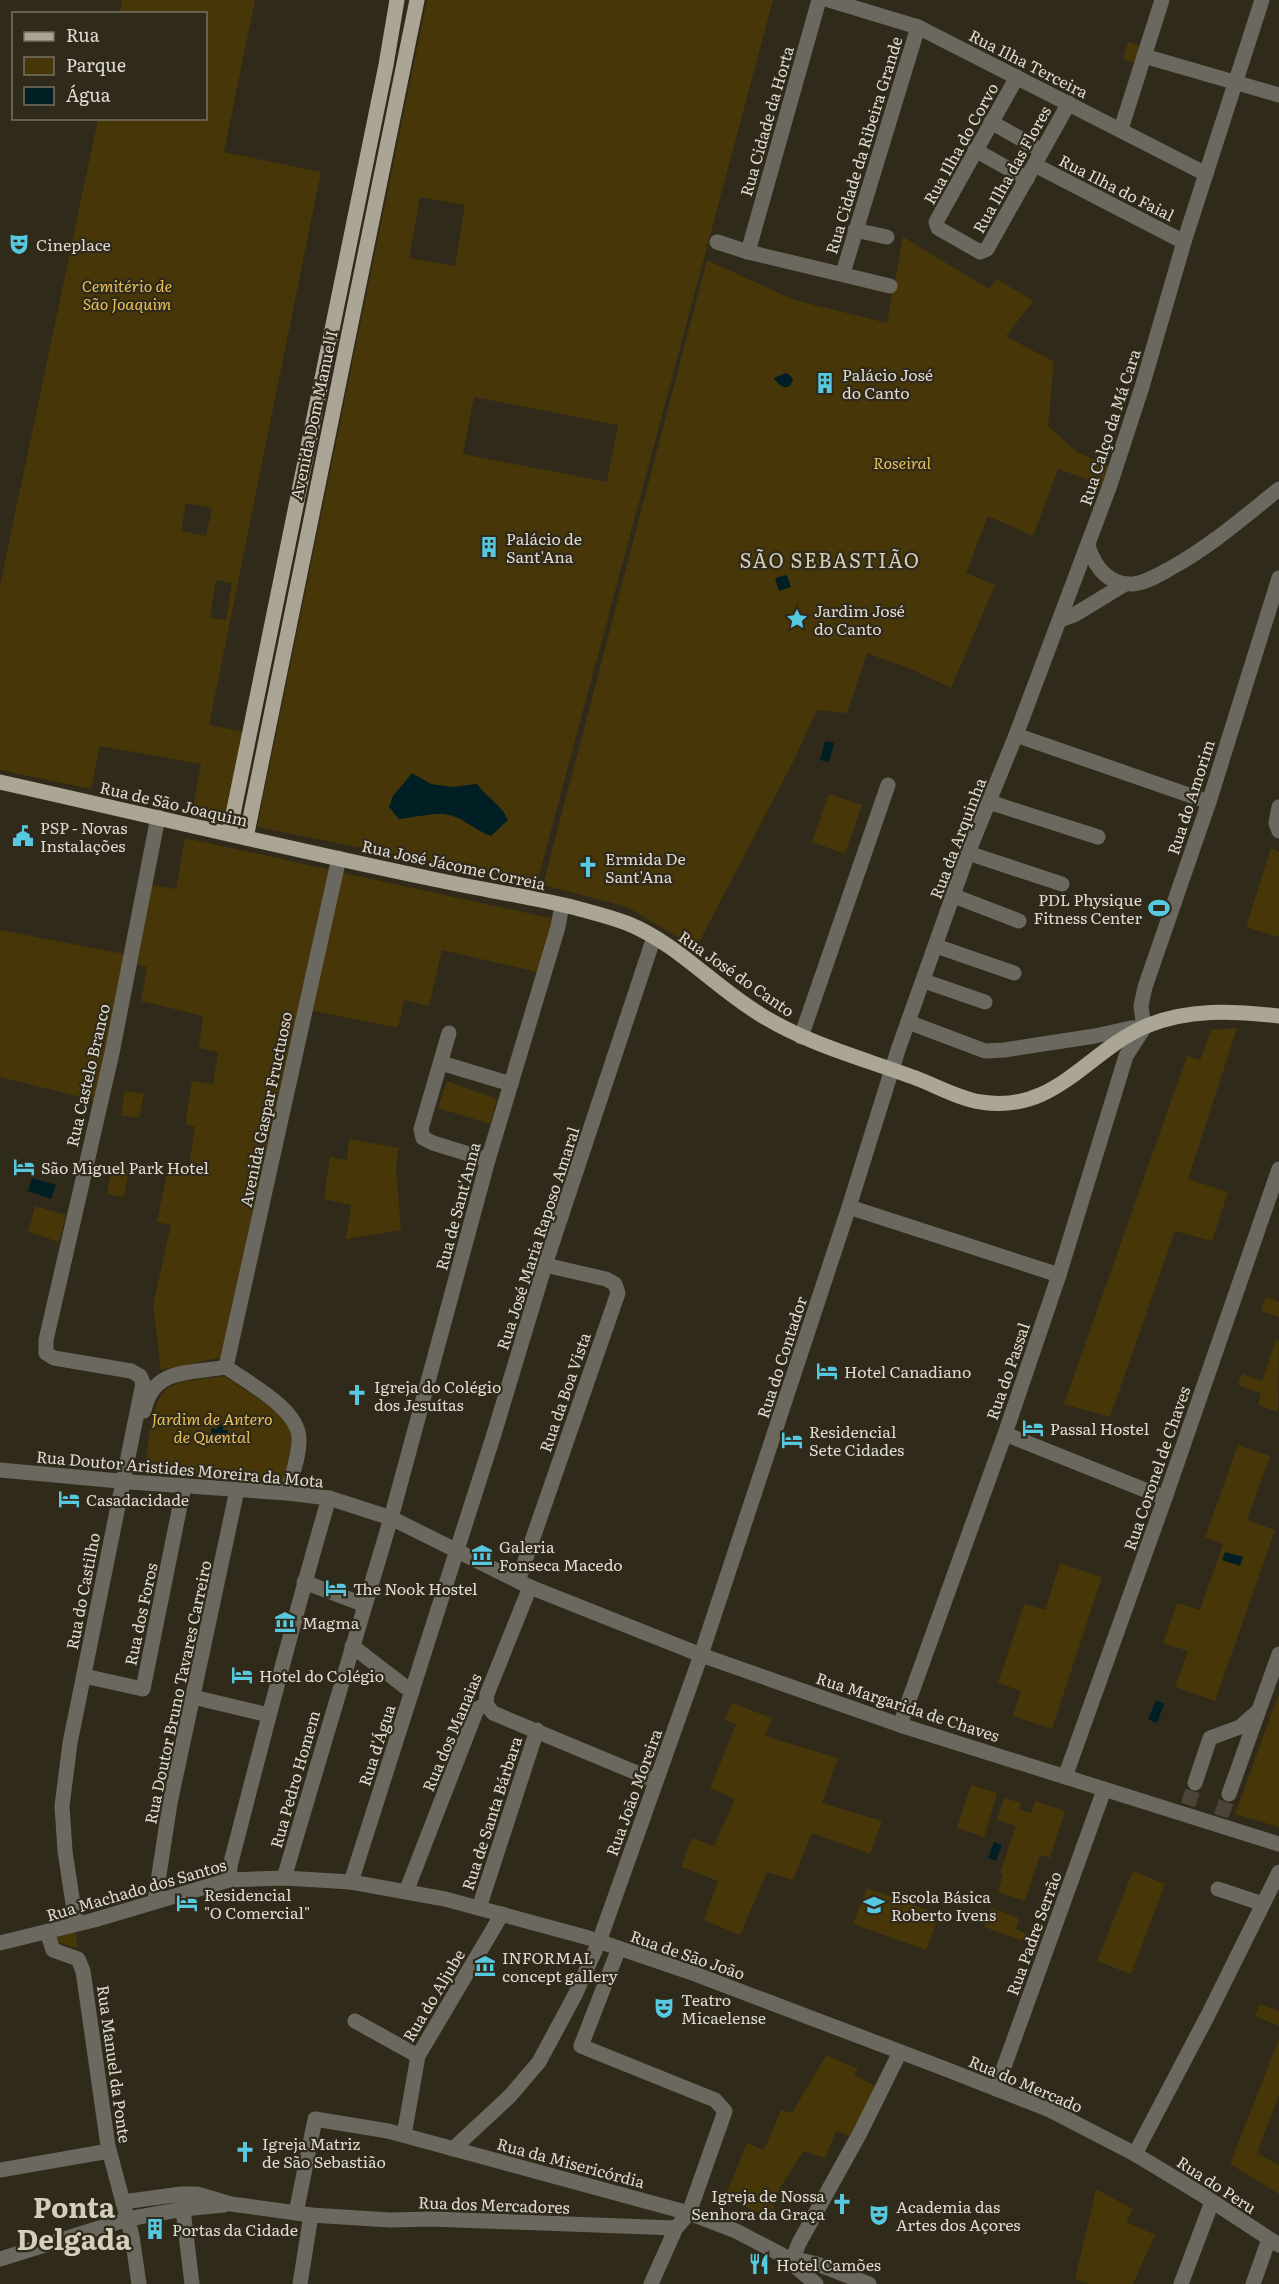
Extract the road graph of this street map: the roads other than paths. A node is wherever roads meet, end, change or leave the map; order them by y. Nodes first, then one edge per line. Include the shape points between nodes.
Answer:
1 (397, 0) edge
2 (417, 0) edge
3 (1162, 0) edge
4 (1262, 0) edge
5 (824, 1) edge
6 (918, 27) junction
7 (1144, 56) junction
8 (1017, 77) junction
9 (1236, 82) junction
10 (1279, 94) edge
11 (1069, 103) junction
12 (991, 122) junction
13 (1121, 129) junction
14 (975, 150) junction
15 (1042, 151) junction
16 (1035, 165) junction
17 (1206, 174) junction
18 (1027, 179) junction
19 (855, 230) junction
20 (887, 237) dead end
21 (717, 242) dead end
22 (1184, 242) junction
23 (748, 252) junction
24 (984, 252) joint
25 (843, 273) junction
26 (890, 286) dead end
27 (1279, 489) edge
28 (1088, 546) junction
29 (1279, 578) edge
30 (1125, 584) junction
31 (1060, 620) junction
32 (1016, 735) junction
33 (0, 782) edge
34 (888, 785) dead end
35 (989, 802) junction
36 (1209, 802) junction
37 (1279, 807) edge
38 (158, 817) junction
39 (1278, 827) edge
40 (229, 834) junction
41 (1098, 837) dead end
42 (246, 838) junction
43 (968, 853) junction
44 (339, 858) junction
45 (1062, 884) dead end
46 (954, 896) junction
47 (562, 905) junction
48 (1019, 921) dead end
49 (654, 937) junction
50 (936, 946) junction
51 (1014, 973) dead end
52 (924, 981) junction
53 (985, 1002) dead end
54 (1279, 1016) edge
55 (908, 1022) junction
56 (1143, 1028) junction
57 (449, 1033) dead end
58 (1095, 1036) junction
59 (801, 1037) junction
60 (1104, 1053) junction
61 (441, 1063) junction
62 (892, 1069) junction
63 (511, 1084) junction
64 (488, 1160) junction
65 (1279, 1169) edge
66 (849, 1207) junction
67 (545, 1265) junction
68 (1059, 1275) junction
69 (46, 1340) joint
70 (225, 1367) junction
71 (1005, 1434) junction
72 (0, 1470) edge
73 (126, 1482) junction
74 (184, 1486) junction
75 (237, 1490) junction
76 (287, 1493) junction
77 (329, 1498) junction
78 (1165, 1498) junction
79 (391, 1518) junction
80 (456, 1550) junction
81 (304, 1582) junction
82 (524, 1584) junction
83 (365, 1605) junction
84 (352, 1646) junction
85 (1279, 1654) edge
86 (702, 1655) junction
87 (84, 1677) junction
88 (412, 1692) junction
89 (194, 1697) junction
90 (486, 1704) junction
91 (1261, 1706) junction
92 (269, 1715) junction
93 (900, 1725) junction
94 (537, 1730) junction
95 (1065, 1777) junction
96 (656, 1781) junction
97 (1195, 1783) tunnel mouth
98 (1104, 1790) junction
99 (1229, 1794) tunnel mouth
100 (1279, 1844) edge
101 (1279, 1872) edge
102 (284, 1878) junction
103 (229, 1880) junction
104 (351, 1882) junction
105 (1218, 1888) dead end
106 (406, 1892) junction
107 (155, 1901) junction
108 (1263, 1904) junction
109 (479, 1908) junction
110 (502, 1914) junction
111 (76, 1924) junction
112 (47, 1932) junction
113 (599, 1942) junction
114 (0, 1943) edge
115 (619, 1948) junction
116 (355, 2021) dead end
117 (900, 2052) junction
118 (418, 2056) junction
119 (996, 2089) junction
120 (404, 2135) junction
121 (448, 2148) junction
122 (109, 2151) junction
123 (1135, 2154) junction
124 (0, 2170) edge
125 (123, 2202) junction
126 (182, 2202) junction
127 (1212, 2202) junction
128 (296, 2213) junction
129 (689, 2213) junction
130 (312, 2215) junction
131 (128, 2219) junction
132 (676, 2228) junction
133 (1274, 2242) edge
134 (787, 2257) junction
135 (0, 2259) edge
136 (817, 2264) junction
137 (813, 2282) edge
138 (139, 2284) edge
139 (192, 2284) edge
140 (300, 2284) edge
141 (651, 2284) edge
142 (869, 2284) edge
143 (1181, 2284) edge
144 (1253, 2284) edge

1 - 40 main road, Avenida Dom Manuel I
2 - 42 main road, Avenida Dom Manuel I
3 - 7 street
4 - 9 street, Rua Calço da Má Cara
5 - 6 street, Rua Ilha Terceira
5 - 23 street, Rua Cidade da Horta
6 - 8 street, Rua Ilha Terceira
6 - 19 street, Rua Cidade da Ribeira Grande
7 - 9 street
7 - 13 street
8 - 11 street, Rua Ilha Terceira
8 - 12 street, Rua Ilha do Corvo
9 - 10 street
9 - 17 street, Rua Calço da Má Cara
11 - 13 street, Rua Ilha Terceira
11 - 15 street, Rua Ilha das Flores
12 - 14 street, Rua Ilha do Corvo
12 - 15 street
13 - 17 street, Rua Ilha Terceira
14 - 18 street
14 - 24 street, Rua Ilha do Corvo via 936,226
15 - 16 street, Rua Ilha das Flores
16 - 18 street, Rua Ilha das Flores
16 - 22 street, Rua Ilha do Faial
17 - 22 street, Rua Calço da Má Cara
18 - 24 street, Rua Ilha das Flores
19 - 20 street
19 - 25 street, Rua Cidade da Ribeira Grande
21 - 23 street
22 - 28 street, Rua Calço da Má Cara via 1142,387
23 - 25 street
25 - 26 street
27 - 30 street via 1191,557 1155,577
28 - 30 street via 1093,562 1104,574
28 - 31 street, Rua Calço da Má Cara
29 - 36 street, Rua do Amorim
30 - 31 street
31 - 32 street, Rua da Arquinha
32 - 35 street, Rua da Arquinha
32 - 36 street
33 - 38 main road, Rua de São Joaquim
34 - 59 street
35 - 41 street
35 - 43 street, Rua da Arquinha
36 - 56 street, Rua do Amorim via 1145,987 1141,1006
37 - 39 street
38 - 40 main road, Rua de São Joaquim
38 - 69 street, Rua Castelo Branco via 112,1053
40 - 42 main road, Rua de São Joaquim
42 - 44 main road, Rua de São Joaquim
43 - 45 street
43 - 46 street, Rua da Arquinha
44 - 47 main road, Rua José Jácome Correia
44 - 70 street, Avenida Gaspar Fructuoso
46 - 48 street
46 - 50 street, Rua da Arquinha
47 - 49 main road, Rua José do Canto via 622,921
47 - 63 street, Rua de Sant'Anna
49 - 59 main road, Rua José do Canto via 758,1013
49 - 67 street, Rua José Maria Raposo Amaral
50 - 51 street
50 - 52 street, Rua da Arquinha
52 - 53 street
52 - 55 street, Rua da Arquinha
54 - 56 main road, Rua José do Canto via 1221,1011 1177,1017
55 - 58 street via 985,1051
55 - 62 street, Rua da Arquinha
56 - 58 street
56 - 60 main road, Rua José do Canto
56 - 68 street, Rua do Passal via 1126,1056
57 - 61 street
58 - 60 street
59 - 62 main road, Rua José do Canto
60 - 62 main road, Rua José do Canto via 1051,1091 1006,1103 963,1098
61 - 63 street
61 - 64 street via 421,1129 423,1138
62 - 66 street, Rua do Contador
63 - 64 street, Rua de Sant'Anna
64 - 79 street, Rua de Sant'Anna
65 - 78 street, Rua Coronel de Chaves
66 - 68 street
66 - 86 street, Rua do Contador
67 - 80 street, Rua José Maria Raposo Amaral
67 - 82 street, Rua da Boa Vista via 606,1278 615,1284 618,1293
68 - 71 street, Rua do Passal
69 - 73 street, Rua do Castilho via 46,1353 54,1358 131,1371 140,1376
70 - 73 street via 167,1376 157,1384 146,1405
70 - 76 street via 286,1410 295,1421 299,1439
71 - 78 street
71 - 93 street, Rua do Passal
72 - 73 street, Rua Doutor Aristides Moreira da Mota
73 - 74 street, Rua Doutor Aristides Moreira da Mota
73 - 87 street, Rua do Castilho
74 - 75 street, Rua Doutor Aristides Moreira da Mota
74 - 87 street, Rua dos Foros via 143,1689
75 - 76 street, Rua Doutor Aristides Moreira da Mota
75 - 89 street, Rua Doutor Bruno Tavares Carreiro
76 - 77 street, Rua Doutor Aristides Moreira da Mota
77 - 79 street, Rua Doutor Aristides Moreira da Mota
77 - 81 street
78 - 95 street, Rua Coronel de Chaves
79 - 80 street, Rua Doutor Aristides Moreira da Mota
79 - 83 street, Rua Pedro Homem
80 - 82 street, Rua Doutor Aristides Moreira da Mota
80 - 88 street, Rua d'Água
81 - 83 street
81 - 92 street
82 - 86 street, Rua Margarida de Chaves
82 - 90 street, Rua dos Manaias
83 - 84 street, Rua Pedro Homem
84 - 88 street
84 - 102 street, Rua Pedro Homem
85 - 91 street
86 - 93 street, Rua Margarida de Chaves
86 - 96 street, Rua João Moreira
87 - 111 street, Rua do Castilho via 62,1806
88 - 104 street, Rua d'Água
89 - 92 street
89 - 107 street, Rua Doutor Bruno Tavares Carreiro via 170,1803
90 - 94 street via 494,1713
90 - 106 street, Rua dos Manaias via 477,1709
91 - 97 street via 1240,1727 1210,1738
91 - 99 street
92 - 103 street
93 - 95 street, Rua Margarida de Chaves
94 - 96 street
94 - 109 street, Rua de Santa Bárbara
95 - 98 street, Rua Margarida de Chaves
96 - 113 street, Rua João Moreira
98 - 100 street, Rua Margarida de Chaves via 1187,1810
98 - 119 street, Rua Padre Serrão
101 - 108 street
102 - 103 street, Rua Machado dos Santos
102 - 104 street, Rua Machado dos Santos
103 - 107 street, Rua Machado dos Santos
104 - 106 street, Rua Machado dos Santos
105 - 108 street
106 - 109 street, Rua Machado dos Santos
107 - 111 street, Rua Machado dos Santos
108 - 123 street
109 - 110 street, Rua Machado dos Santos
110 - 113 street, Rua Machado dos Santos
110 - 118 street, Rua do Aljube
111 - 112 street, Rua Machado dos Santos
112 - 114 street, Rua Machado dos Santos
112 - 122 street, Rua Manuel da Ponte via 53,1950 78,1959 84,1971
113 - 115 street, Rua de São João
113 - 121 street, Rua João Moreira via 539,2062 510,2096
115 - 117 street, Rua de São João
115 - 129 street via 581,2046 715,2100 724,2111
116 - 118 street
117 - 119 street, Rua do Mercado
117 - 134 street via 860,2133 799,2243
118 - 120 street, Rua do Aljube
119 - 123 street, Rua do Mercado via 1050,2110
120 - 121 street, Rua da Misericórdia
120 - 128 street, Rua da Misericórdia via 315,2120
121 - 129 street, Rua da Misericórdia
122 - 124 street
122 - 125 street, Rua Manuel da Ponte
123 - 127 street, Rua do Peru
125 - 126 street
125 - 131 street, Rua Manuel da Ponte
126 - 128 street, Rua dos Mercadores
126 - 131 street
126 - 139 street
127 - 133 street, Rua do Peru
127 - 143 street
128 - 130 street, Rua dos Mercadores
129 - 132 street
129 - 134 street, Rua da Misericórdia
130 - 132 street, Rua dos Mercadores
130 - 140 street
131 - 135 street
131 - 138 street, Rua Manuel da Ponte
132 - 141 street
133 - 144 street
134 - 136 street
134 - 137 street
136 - 137 street via 810,2269
136 - 142 street

